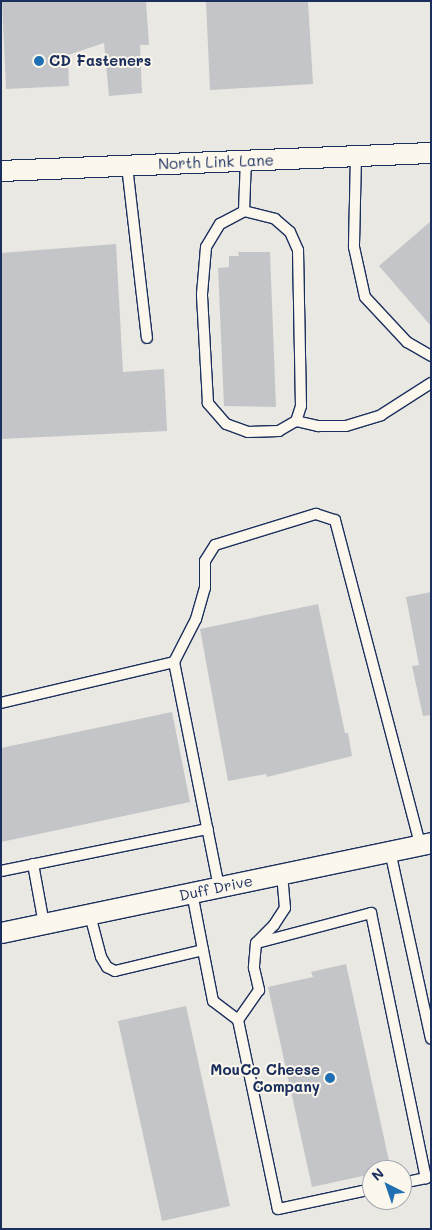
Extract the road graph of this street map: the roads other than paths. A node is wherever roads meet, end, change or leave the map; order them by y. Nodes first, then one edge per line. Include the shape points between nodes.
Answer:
1 (431, 153) edge
2 (356, 156) junction
3 (246, 160) junction
4 (128, 166) junction
5 (1, 171) edge
6 (244, 211) junction
7 (147, 338) dead end
8 (431, 356) edge
9 (431, 383) edge
10 (296, 421) junction
11 (174, 662) junction
12 (1, 704) edge
13 (208, 829) junction
14 (425, 844) edge
15 (390, 852) junction
16 (33, 864) junction
17 (1, 871) edge
18 (282, 874) junction
19 (219, 887) junction
20 (192, 893) junction
21 (90, 914) junction
22 (44, 924) junction
23 (1, 933) edge
24 (256, 943) junction
25 (203, 950) junction
26 (238, 1020) junction
27 (431, 1039) edge
28 (412, 1181) edge
29 (362, 1191) edge

1 - 2 street, North Link Lane
2 - 3 street, North Link Lane
2 - 8 lane via 354,248 365,297 407,342
3 - 4 street, North Link Lane
3 - 6 lane
4 - 5 street, North Link Lane
4 - 7 lane
6 - 10 lane via 275,219 290,232 298,250 301,406
6 - 10 lane via 220,224 206,247 202,294 208,403 226,424 248,432 279,431
9 - 10 lane via 381,415 346,426 318,426
11 - 12 lane
11 - 13 lane
11 - 14 lane via 196,619 205,588 205,561 215,545 316,514 335,520
13 - 16 lane
13 - 19 lane
14 - 15 street, Duff Drive
15 - 18 street, Duff Drive
15 - 27 lane
16 - 17 lane
16 - 22 lane
18 - 19 street, Duff Drive
18 - 24 lane via 285,908
19 - 20 street, Duff Drive
20 - 21 street, Duff Drive
20 - 25 lane
21 - 22 street, Duff Drive
21 - 25 lane via 101,957 107,967 115,971
22 - 23 street, Duff Drive
24 - 26 lane via 254,968 259,990
24 - 28 lane via 371,913 426,1178
25 - 26 lane via 213,1001
26 - 29 lane via 278,1208

